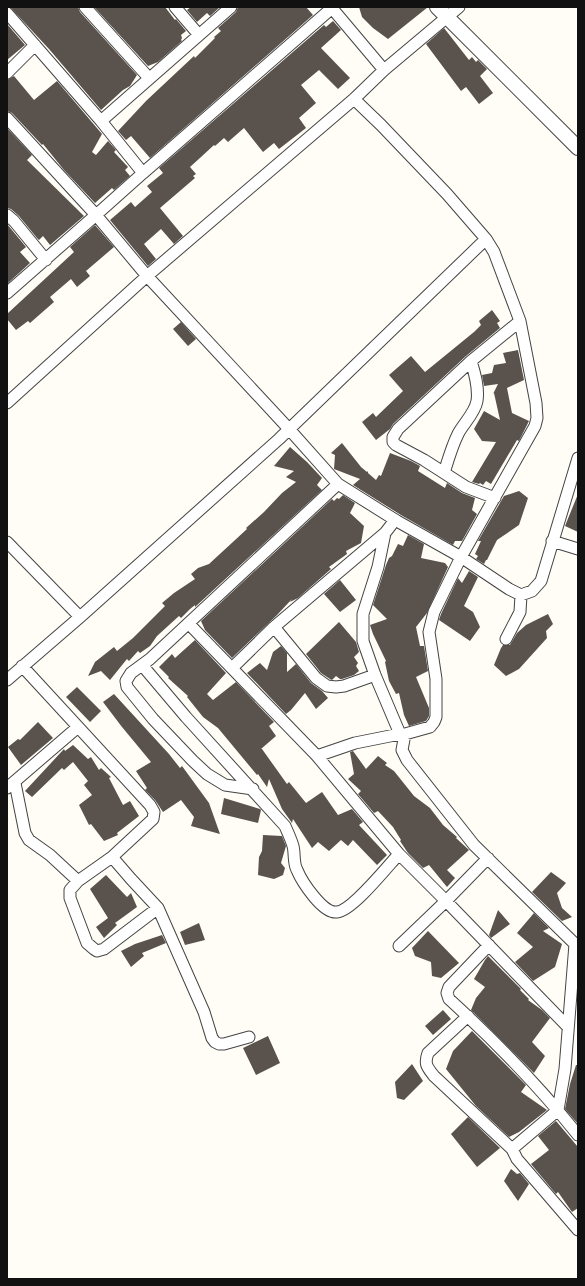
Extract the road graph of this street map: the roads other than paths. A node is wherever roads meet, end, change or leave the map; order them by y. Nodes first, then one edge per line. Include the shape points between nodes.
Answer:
1 (85, 7) edge
2 (175, 7) edge
3 (231, 7) edge
4 (437, 7) edge
5 (459, 7) edge
6 (332, 8) edge
7 (7, 13) edge
8 (448, 18) junction
9 (199, 35) junction
10 (35, 45) junction
11 (384, 70) junction
12 (7, 73) edge
13 (149, 78) junction
14 (354, 99) junction
15 (7, 118) edge
16 (101, 121) junction
17 (578, 148) edge
18 (144, 173) junction
19 (7, 215) edge
20 (96, 215) junction
21 (486, 239) junction
22 (46, 260) junction
23 (146, 276) junction
24 (7, 293) edge
25 (520, 321) junction
26 (471, 361) junction
27 (7, 402) edge
28 (289, 429) junction
29 (578, 458) edge
30 (444, 473) junction
31 (338, 484) junction
32 (495, 498) junction
33 (396, 520) junction
34 (385, 533) junction
35 (552, 541) junction
36 (7, 542) edge
37 (578, 549) edge
38 (461, 557) junction
39 (521, 595) junction
40 (80, 617) junction
41 (189, 624) junction
42 (274, 627) junction
43 (506, 639) dead end
44 (142, 665) junction
45 (22, 666) junction
46 (232, 668) junction
47 (375, 675) junction
48 (7, 680) edge
49 (78, 727) junction
50 (402, 734) junction
51 (317, 756) junction
52 (11, 786) edge
53 (252, 789) junction
54 (399, 854) junction
55 (112, 857) junction
56 (488, 858) junction
57 (78, 881) junction
58 (446, 901) junction
59 (158, 908) junction
60 (576, 944) edge
61 (490, 945) junction
62 (399, 946) dead end
63 (468, 1016) junction
64 (568, 1027) junction
65 (249, 1037) dead end
66 (558, 1110) junction
67 (578, 1135) edge
68 (512, 1149) junction
69 (578, 1230) edge

1 - 13 street
2 - 9 street
3 - 9 street
4 - 8 street
5 - 8 street
6 - 11 street
6 - 18 street
7 - 10 street
8 - 11 street
8 - 17 street
9 - 13 street
10 - 12 street
10 - 16 street
11 - 14 street
13 - 16 street
14 - 21 street via 448,194
14 - 23 street
15 - 20 street
16 - 18 street
18 - 20 street
19 - 22 street
20 - 22 street
20 - 23 street
21 - 25 street via 494,252
21 - 28 street
22 - 24 street
23 - 27 street
23 - 28 street
25 - 26 street
25 - 32 street via 537,418
26 - 30 street via 476,381 477,402 458,434
26 - 30 street via 398,429 393,437 396,445
28 - 31 street
28 - 40 street
29 - 35 street
30 - 32 street via 466,487
31 - 33 street
31 - 41 street
32 - 38 street
33 - 34 street
33 - 38 street
34 - 42 street
34 - 47 street via 378,567 363,614 363,641
35 - 37 street
35 - 39 street via 541,581 532,592
36 - 40 street
38 - 39 street
38 - 50 street via 434,612 428,632 436,678 436,718 430,727
39 - 43 street via 520,612
40 - 45 street
41 - 44 street
41 - 46 street
42 - 46 street
42 - 47 street via 316,678 327,686 344,686
44 - 53 street
44 - 53 street via 131,673 126,681 127,687 153,720 207,774 225,785
45 - 48 street
45 - 49 street
46 - 51 street
47 - 50 street
49 - 52 street
49 - 55 street via 154,812 153,819
50 - 51 street via 354,743
50 - 56 street via 402,750 407,760 474,845
51 - 54 street
52 - 57 street via 29,840
53 - 54 street via 285,826 293,846 296,868 310,892 329,912 337,913 348,907
54 - 58 street
55 - 57 street
55 - 59 street
56 - 58 street
56 - 60 street
57 - 59 street via 70,890 70,898 87,943 97,951 104,949
58 - 61 street
58 - 62 street
59 - 65 street via 204,1012 212,1038 215,1042 224,1044
60 - 64 street
61 - 63 street via 449,987 447,993 449,999
61 - 64 street
63 - 66 street
63 - 68 street via 428,1053 427,1068
64 - 66 street via 565,1069
66 - 67 street
66 - 68 street
68 - 69 street via 517,1159

